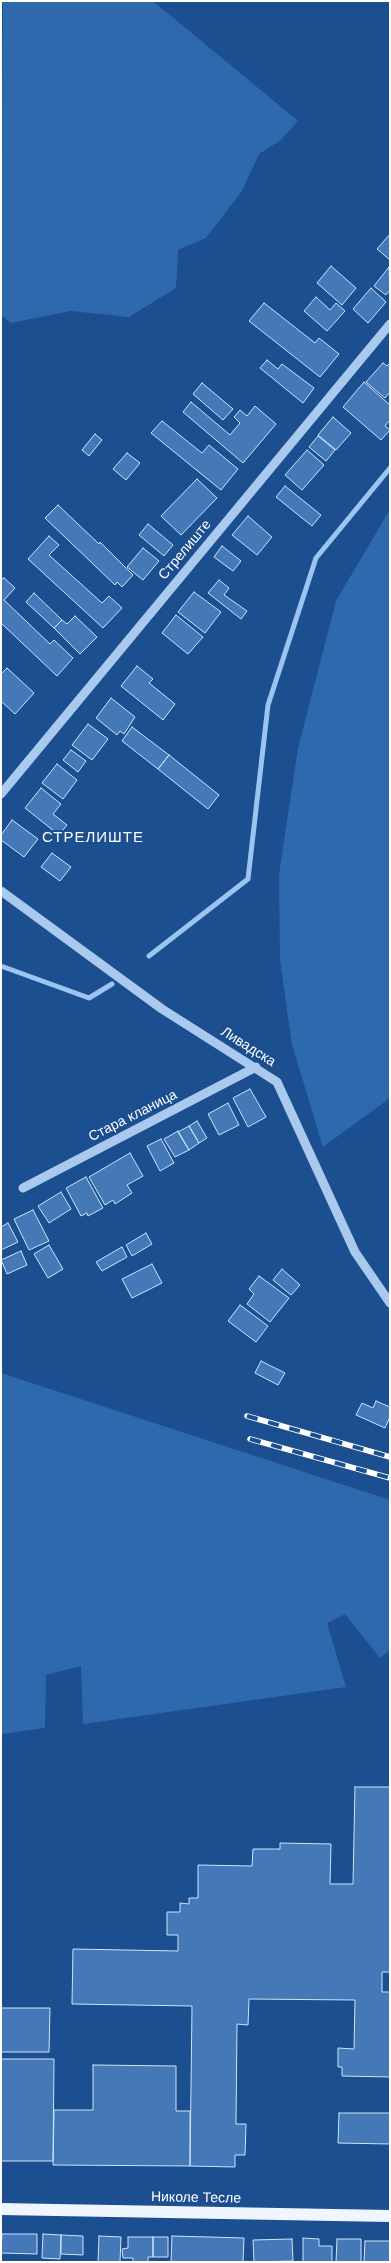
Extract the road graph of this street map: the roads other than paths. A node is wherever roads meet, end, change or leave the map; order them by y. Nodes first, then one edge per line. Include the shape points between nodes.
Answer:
1 (390, 324) edge
2 (1, 794) edge
3 (1, 891) edge
4 (256, 1067) junction
5 (23, 1188) dead end
6 (390, 1303) edge
7 (1, 2208) edge
8 (390, 2216) edge

1 - 2 street, Стрелиште
3 - 4 street, Ливадска via 162,1009
4 - 5 street, Стара кланица
4 - 6 street, Ливадска via 277,1082 355,1252
7 - 8 main road, Николе Тесле

